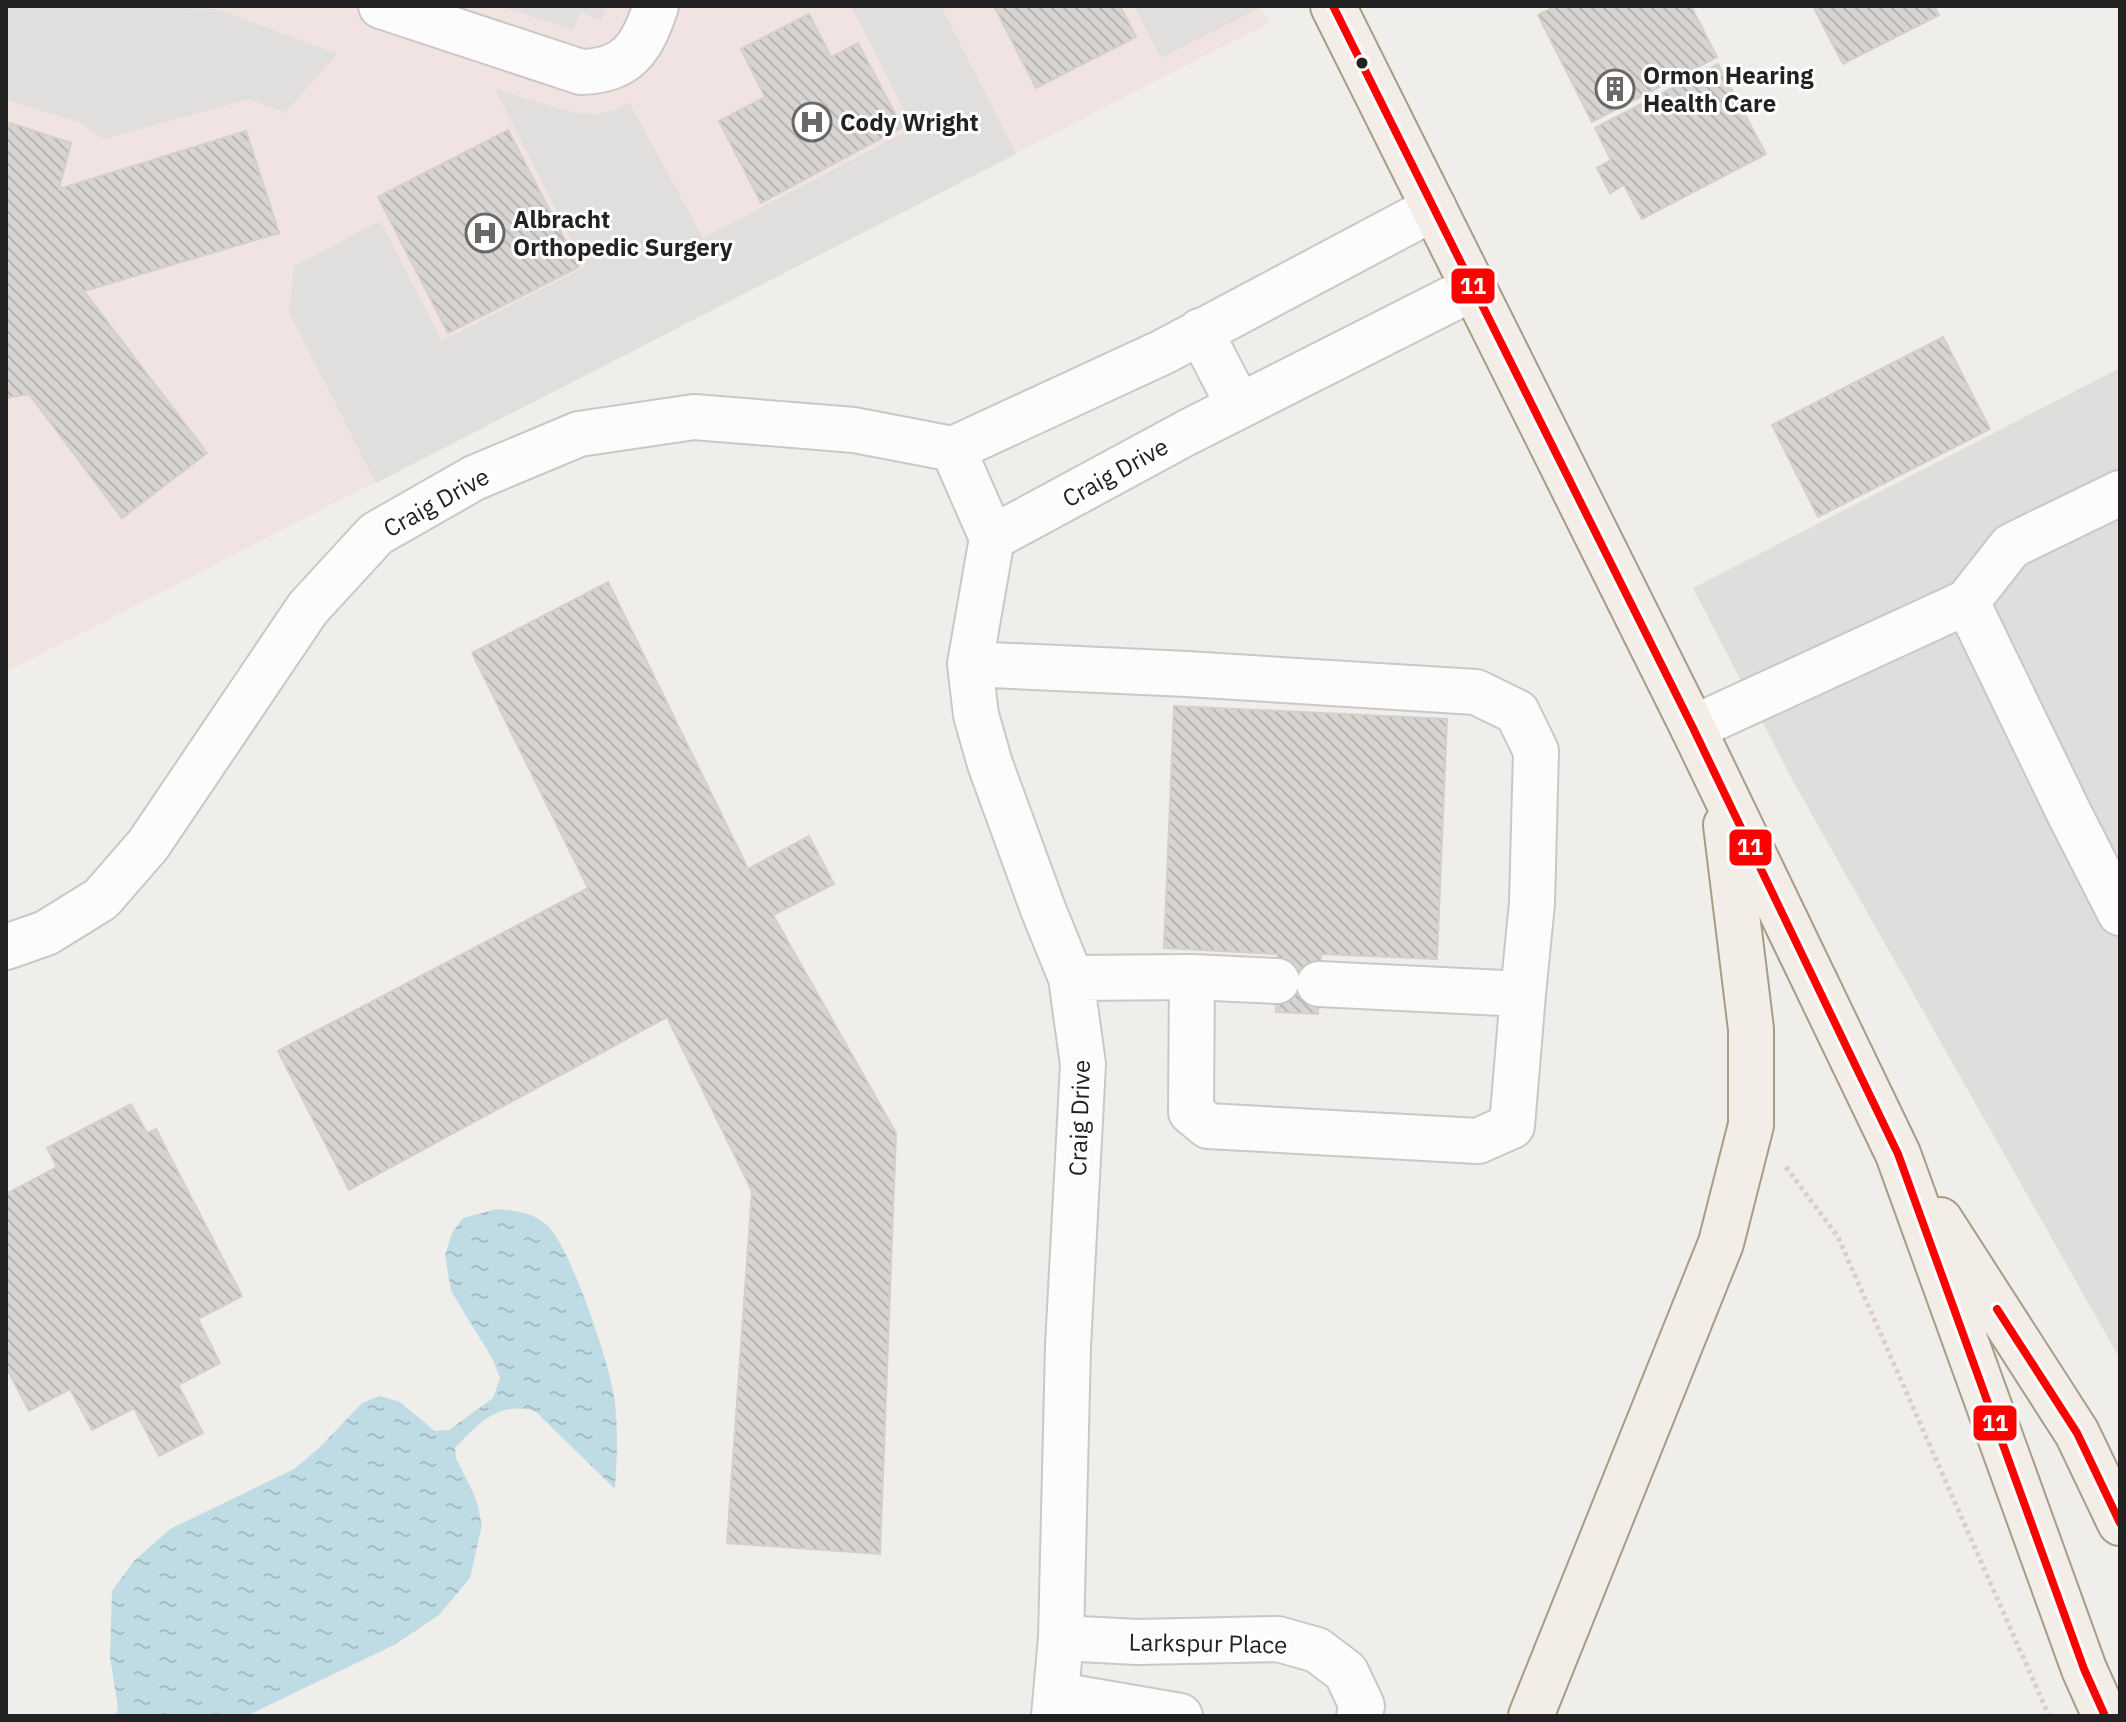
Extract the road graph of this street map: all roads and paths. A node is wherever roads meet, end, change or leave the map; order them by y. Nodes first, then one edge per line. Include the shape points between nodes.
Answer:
1 (381, 6) edge
2 (656, 6) edge
3 (1333, 6) edge
4 (1434, 208) junction
5 (1473, 288) junction
6 (1200, 331) junction
7 (1239, 406) junction
8 (953, 449) junction
9 (2120, 493) edge
10 (992, 538) junction
11 (1967, 602) junction
12 (970, 664) junction
13 (1693, 728) junction
14 (1721, 787) junction
15 (2120, 913) edge
16 (6, 947) edge
17 (1192, 977) junction
18 (1071, 978) junction
19 (1523, 994) junction
20 (1898, 1154) junction
21 (1785, 1165) dead end
22 (2077, 1433) junction
23 (2120, 1497) edge
24 (2120, 1523) edge
25 (1061, 1638) junction
26 (1056, 1705) edge
27 (1180, 1716) edge
28 (1359, 1716) edge
29 (1531, 1716) edge
30 (2049, 1716) edge
31 (2105, 1716) edge

1 - 2 street via 581,72 604,71 624,61 639,47
3 - 4 main road
4 - 5 main road
4 - 6 street
5 - 7 street, Craig Drive
5 - 13 main road
6 - 7 street
6 - 8 street
7 - 10 street, Craig Drive
8 - 10 street
8 - 16 street, Craig Drive via 854,430 694,417 579,434 474,478 376,534 308,608 148,845 101,899 46,933
9 - 11 street via 2011,546
10 - 12 street, Craig Drive
11 - 13 street
11 - 15 street
12 - 18 street, Craig Drive via 976,715 990,764
12 - 19 street via 1476,692 1517,712 1536,751 1532,903
13 - 14 main road
14 - 20 main road
14 - 29 main road via 1751,1029 1751,1125 1721,1243
17 - 18 street
17 - 19 street
17 - 19 street via 1191,1112 1208,1126 1478,1141 1512,1126
18 - 25 street, Craig Drive via 1083,1064 1068,1346
20 - 22 main road
20 - 31 main road
21 - 30 path via 1838,1237
22 - 23 main road
22 - 24 main road
25 - 26 street, Craig Drive
25 - 28 street, Larkspur Place via 1278,1639 1317,1650 1346,1672 1362,1706
26 - 27 street

